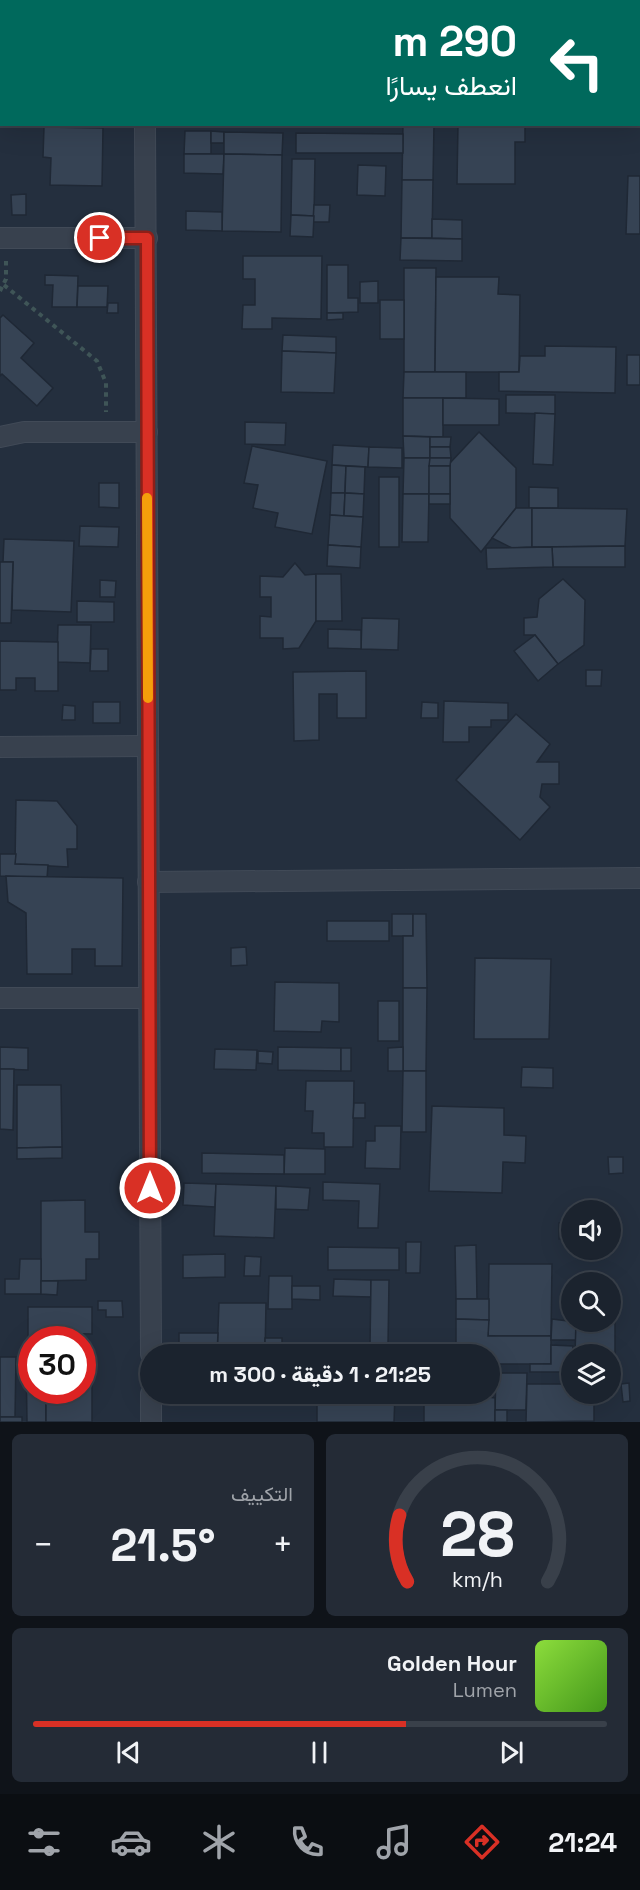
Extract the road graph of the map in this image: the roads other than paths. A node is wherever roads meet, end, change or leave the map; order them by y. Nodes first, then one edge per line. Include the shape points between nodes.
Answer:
1 (145, 126) edge
2 (3, 238) edge
3 (147, 238) junction
4 (147, 432) junction
5 (0, 437) edge
6 (148, 746) junction
7 (0, 747) edge
8 (640, 878) edge
9 (148, 882) junction
10 (0, 998) edge
11 (149, 998) junction
12 (151, 1344) edge
13 (151, 1404) edge
14 (151, 1422) edge

1 - 3 street
2 - 3 street
3 - 4 street
4 - 5 street via 24,432
4 - 6 street
6 - 7 street
6 - 9 street
8 - 9 street
9 - 11 street
10 - 11 street
11 - 12 street
13 - 14 street

